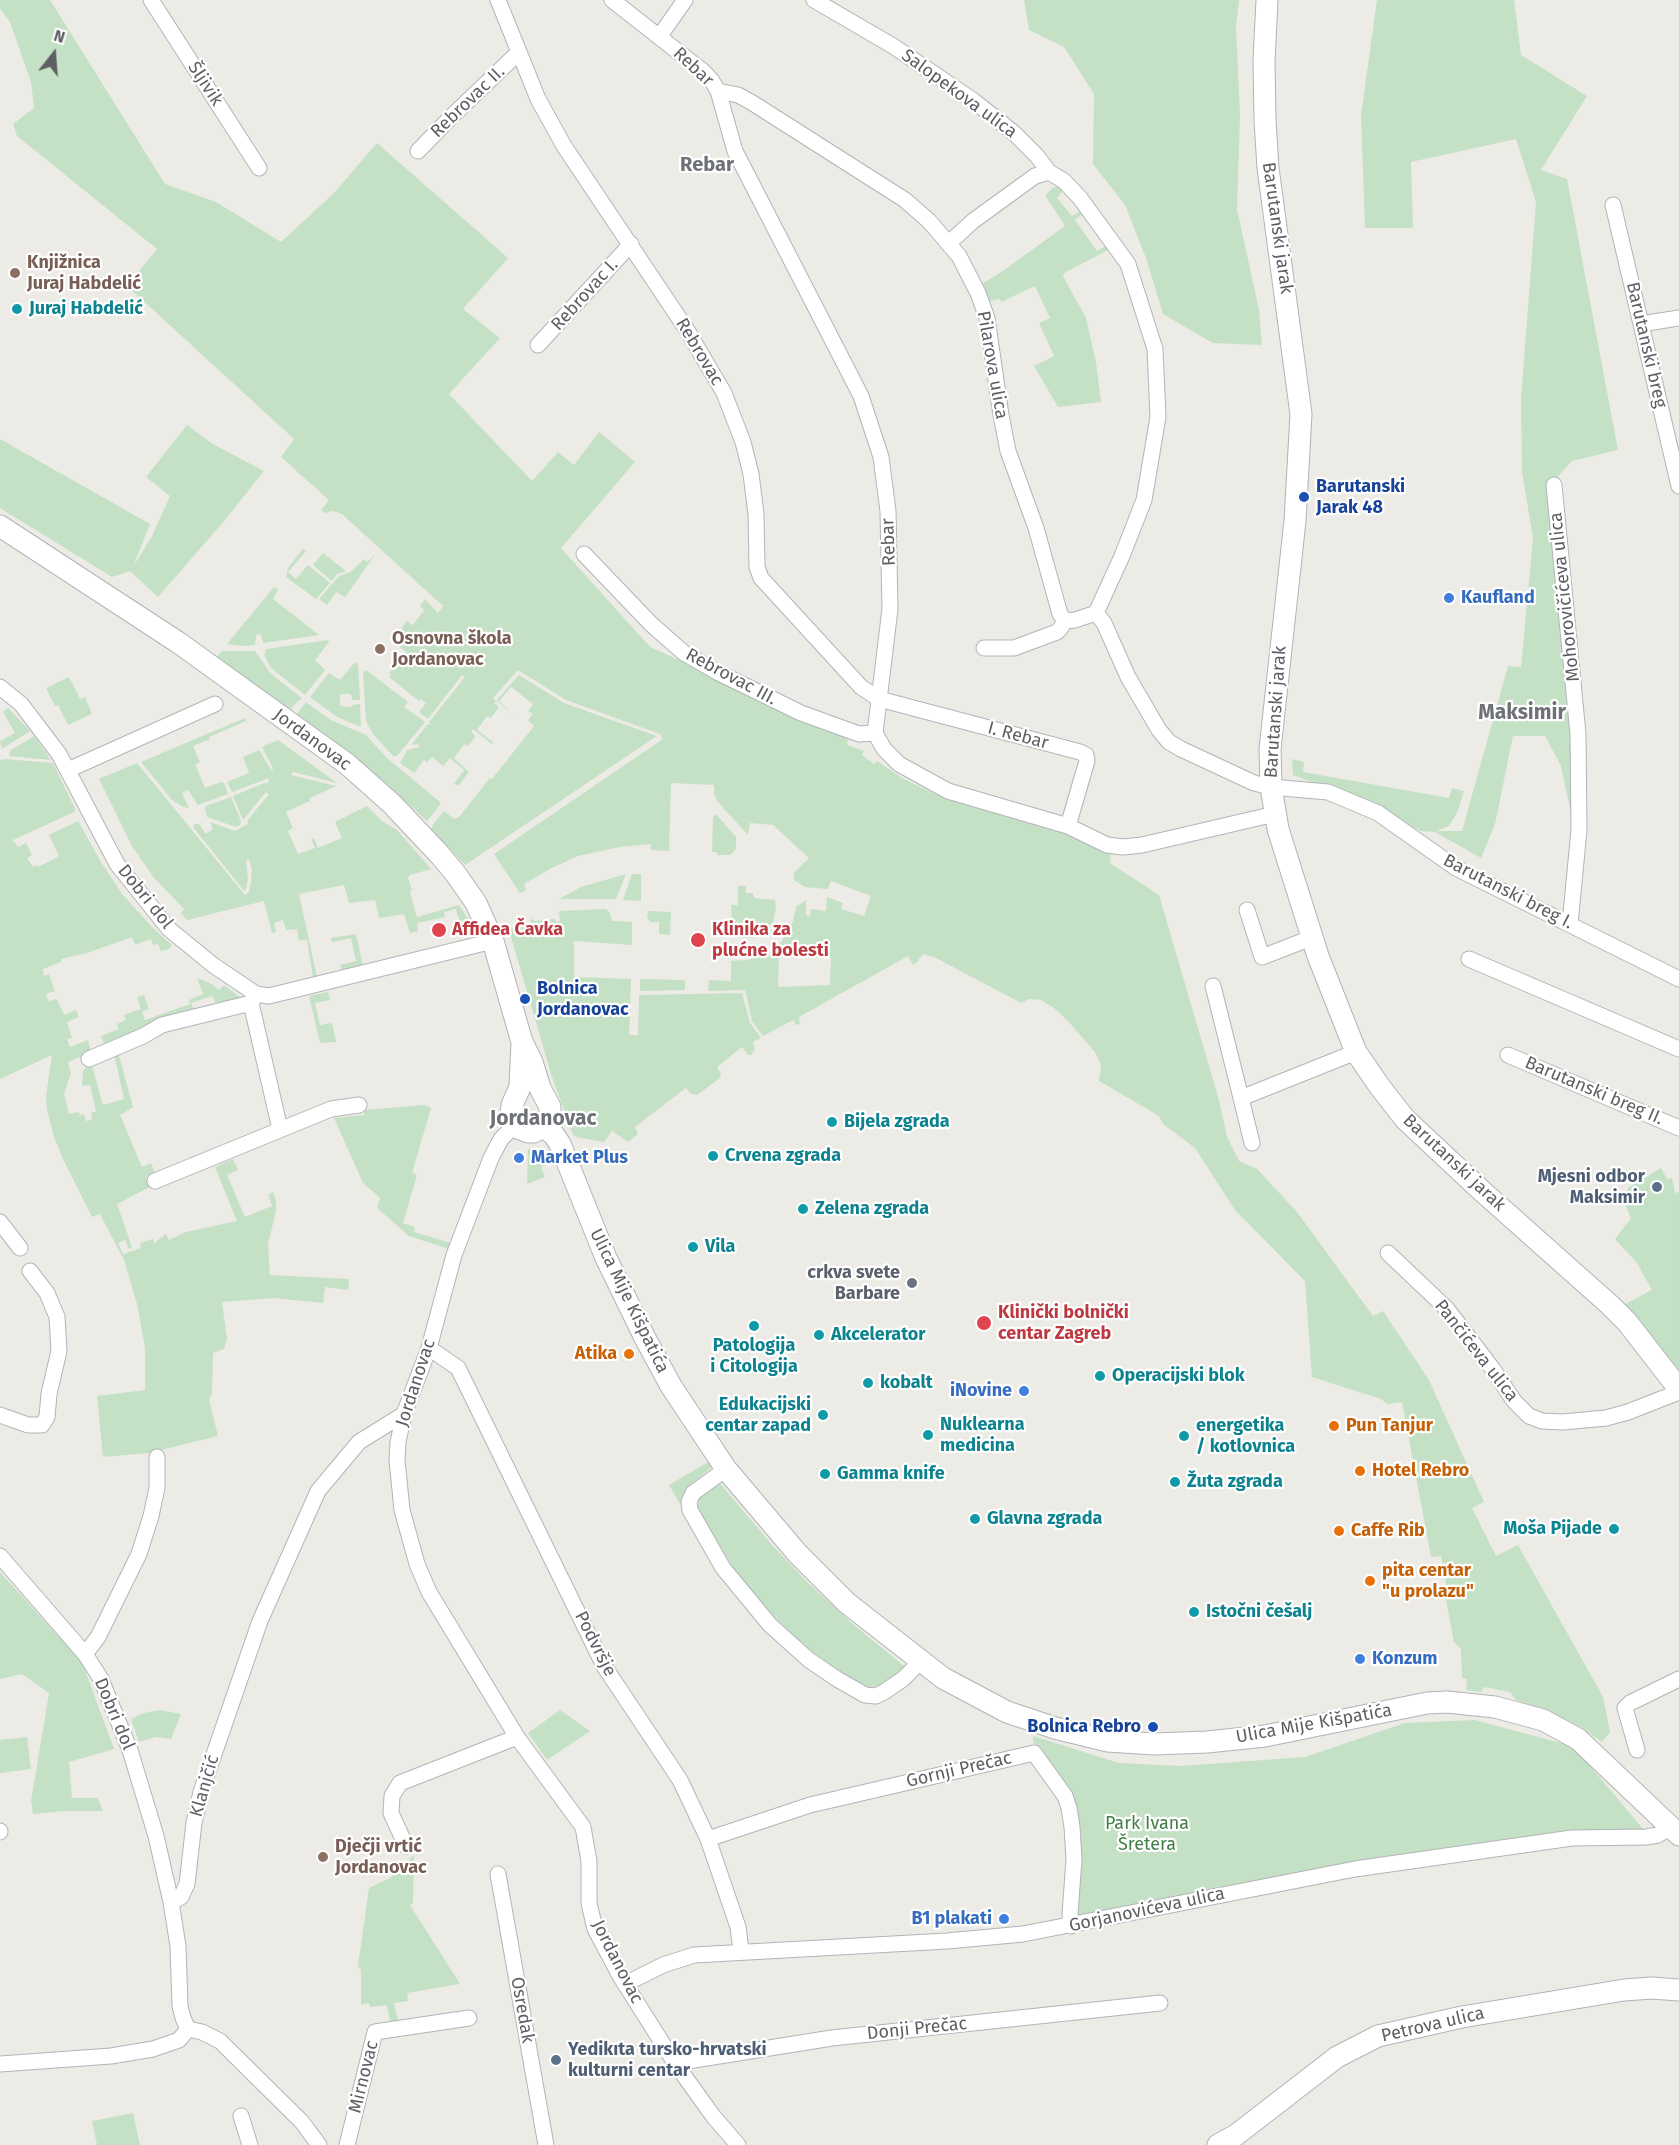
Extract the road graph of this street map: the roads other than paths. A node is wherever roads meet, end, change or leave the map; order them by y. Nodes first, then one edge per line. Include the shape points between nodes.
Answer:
1 (151, 0) edge
2 (498, 0) edge
3 (612, 0) edge
4 (685, 0) edge
5 (814, 0) edge
6 (1267, 0) edge
7 (659, 37) junction
8 (518, 53) junction
9 (718, 90) junction
10 (418, 151) dead end
11 (259, 168) dead end
12 (1049, 172) junction
13 (1613, 205) dead end
14 (949, 243) junction
15 (631, 244) junction
16 (1679, 318) edge
17 (1641, 324) junction
18 (538, 345) dead end
19 (1554, 485) dead end
20 (1679, 486) edge
21 (0, 526) edge
22 (584, 554) dead end
23 (1096, 613) junction
24 (1065, 621) junction
25 (984, 648) dead end
26 (0, 687) edge
27 (879, 699) junction
28 (215, 704) dead end
29 (875, 733) junction
30 (68, 770) junction
31 (1271, 787) junction
32 (1275, 814) junction
33 (1068, 826) junction
34 (1247, 910) dead end
35 (1570, 924) junction
36 (1311, 938) junction
37 (493, 941) junction
38 (1469, 959) dead end
39 (1679, 979) edge
40 (1213, 986) dead end
41 (253, 999) junction
42 (522, 1042) junction
43 (1679, 1049) edge
44 (1356, 1052) junction
45 (1508, 1055) dead end
46 (89, 1059) dead end
47 (1241, 1098) junction
48 (545, 1099) junction
49 (514, 1102) junction
50 (359, 1105) dead end
51 (515, 1125) junction
52 (544, 1127) junction
53 (1679, 1128) edge
54 (280, 1129) junction
55 (1252, 1143) dead end
56 (155, 1182) dead end
57 (0, 1222) edge
58 (20, 1248) dead end
59 (1389, 1253) dead end
60 (30, 1271) dead end
61 (429, 1348) junction
62 (1679, 1390) edge
63 (404, 1414) junction
64 (0, 1415) edge
65 (157, 1457) dead end
66 (726, 1469) junction
67 (0, 1556) edge
68 (85, 1654) junction
69 (921, 1661) junction
70 (1679, 1679) edge
71 (517, 1737) junction
72 (1637, 1750) dead end
73 (1674, 1831) edge
74 (708, 1839) junction
75 (406, 1846) dead end
76 (498, 1874) dead end
77 (171, 1902) junction
78 (1071, 1926) junction
79 (741, 1951) junction
80 (626, 1984) junction
81 (1679, 1990) edge
82 (1160, 2003) dead end
83 (469, 2018) dead end
84 (188, 2030) junction
85 (675, 2063) junction
86 (0, 2064) edge
87 (241, 2116) dead end
88 (713, 2116) junction
89 (250, 2145) edge
90 (319, 2145) edge
91 (346, 2145) edge
92 (546, 2145) edge
93 (722, 2145) edge
94 (738, 2145) edge
95 (1218, 2145) edge

1 - 11 street, Šljivik
2 - 8 street, Rebrovac
3 - 7 street, Rebar
4 - 7 street
5 - 12 street, Salopekova ulica via 893,46 974,101 1014,134
6 - 31 main road, Barutanski jarak via 1264,73 1268,168 1301,414 1294,531 1270,749
7 - 9 street, Rebar via 704,72
8 - 10 street, Rebrovac II.
8 - 15 street, Rebrovac via 564,146
9 - 14 street, Pilarova ulica via 751,102 905,200
9 - 27 street, Rebar via 735,151 861,396 880,457 888,511 890,609
12 - 14 street via 1035,176
12 - 23 street, Salopekova ulica via 1080,198 1128,264 1155,349 1158,417 1144,500
13 - 17 street, Barutanski breg
14 - 24 street, Pilarova ulica via 978,293 987,318 1008,451
15 - 18 street, Rebrovac I.
15 - 27 street, Rebrovac via 723,393 743,442 753,484 757,567 761,578 861,687
16 - 17 street
17 - 20 street, Barutanski breg
19 - 35 street, Mohorovičićeva ulica via 1578,734 1579,830
21 - 37 main road, Jordanovac via 179,643 347,764 392,804 455,873 476,903
22 - 29 street, Rebrovac III. via 651,624 684,652 801,713 859,734
23 - 24 street
23 - 31 street via 1128,677 1169,742 1254,783
24 - 25 street via 1057,632 1022,645
26 - 30 street, Dobri dol via 21,705
27 - 29 street, Rebar
27 - 33 street, I. Rebar via 1086,755
28 - 30 street
29 - 33 street via 900,764 948,791
30 - 41 street, Dobri dol via 117,864 169,929
31 - 32 main road, Barutanski jarak
31 - 35 street, Barutanski breg I. via 1328,792 1378,813 1456,868
32 - 33 street via 1123,847 1107,845
32 - 36 main road, Barutanski jarak
34 - 36 street via 1262,957
35 - 39 street, Barutanski breg I.
36 - 44 main road, Barutanski jarak
37 - 41 street
37 - 42 main road, Jordanovac
38 - 43 street
40 - 47 street
41 - 46 street via 162,1025
41 - 54 street
42 - 48 main road
42 - 49 main road
44 - 47 street
44 - 62 main road, Barutanski jarak via 1405,1119 1611,1305
45 - 53 street, Barutanski breg II.
47 - 55 street
48 - 49 main road via 530,1093
48 - 52 main road via 550,1114
49 - 51 main road via 511,1114
50 - 54 street via 331,1109
51 - 52 main road via 528,1132
51 - 61 street, Jordanovac via 499,1143 479,1190 454,1255
52 - 66 main road, Ulica Mije Kišpatića via 560,1144 602,1248 645,1338 671,1386
54 - 56 street
57 - 58 street
59 - 62 street, Pančićeva ulica via 1447,1309 1529,1416 1563,1422 1606,1418
60 - 64 street via 57,1317 58,1351 47,1417 42,1425 28,1425
61 - 63 street, Jordanovac
61 - 74 street, Podvršje via 458,1368 604,1666 680,1780
63 - 71 street, Jordanovac via 397,1460 402,1510 417,1564 429,1592
63 - 77 street, Klanjčić via 359,1442 318,1491 260,1621 201,1792 187,1884 181,1897
65 - 68 street via 157,1488 139,1554 98,1637
66 - 69 main road, Ulica Mije Kišpatića via 797,1553 847,1603
66 - 69 street via 693,1493 690,1510 723,1568 771,1625 809,1660 865,1695 884,1692 903,1680
67 - 68 street, Dobri dol
68 - 77 street, Dobri dol via 101,1679 130,1750
69 - 73 main road, Ulica Mije Kišpatića via 943,1678 1007,1712 1108,1741 1154,1744 1234,1740 1427,1703 1511,1711 1543,1720 1578,1739
70 - 72 street via 1625,1707
71 - 75 street via 400,1783 392,1796 391,1813
71 - 80 street, Jordanovac via 583,1827 595,1929
73 - 78 street, Gorjanovićeva ulica via 1646,1837 1572,1838 1355,1869
74 - 78 street, Gornji Prečac via 810,1805 1034,1753 1065,1796 1069,1808 1074,1859
74 - 79 street, Podvršje via 738,1927
76 - 92 street, Osredak
77 - 84 street via 178,1946 180,2006
78 - 79 street, Gorjanovićeva ulica via 947,1941
79 - 80 street, Gorjanovićeva ulica via 676,1959
80 - 85 street, Jordanovac
81 - 95 main road, Petrova ulica via 1624,1990 1462,2017 1378,2036 1337,2057
82 - 85 street, Donji Prečac via 832,2038
83 - 91 street, Mirnovac via 375,2032
84 - 86 street via 179,2040 153,2049
84 - 90 street via 220,2041 302,2122
85 - 88 street, Jordanovac
87 - 89 street
88 - 93 street, Jordanovac
88 - 94 street, Jordanovac

